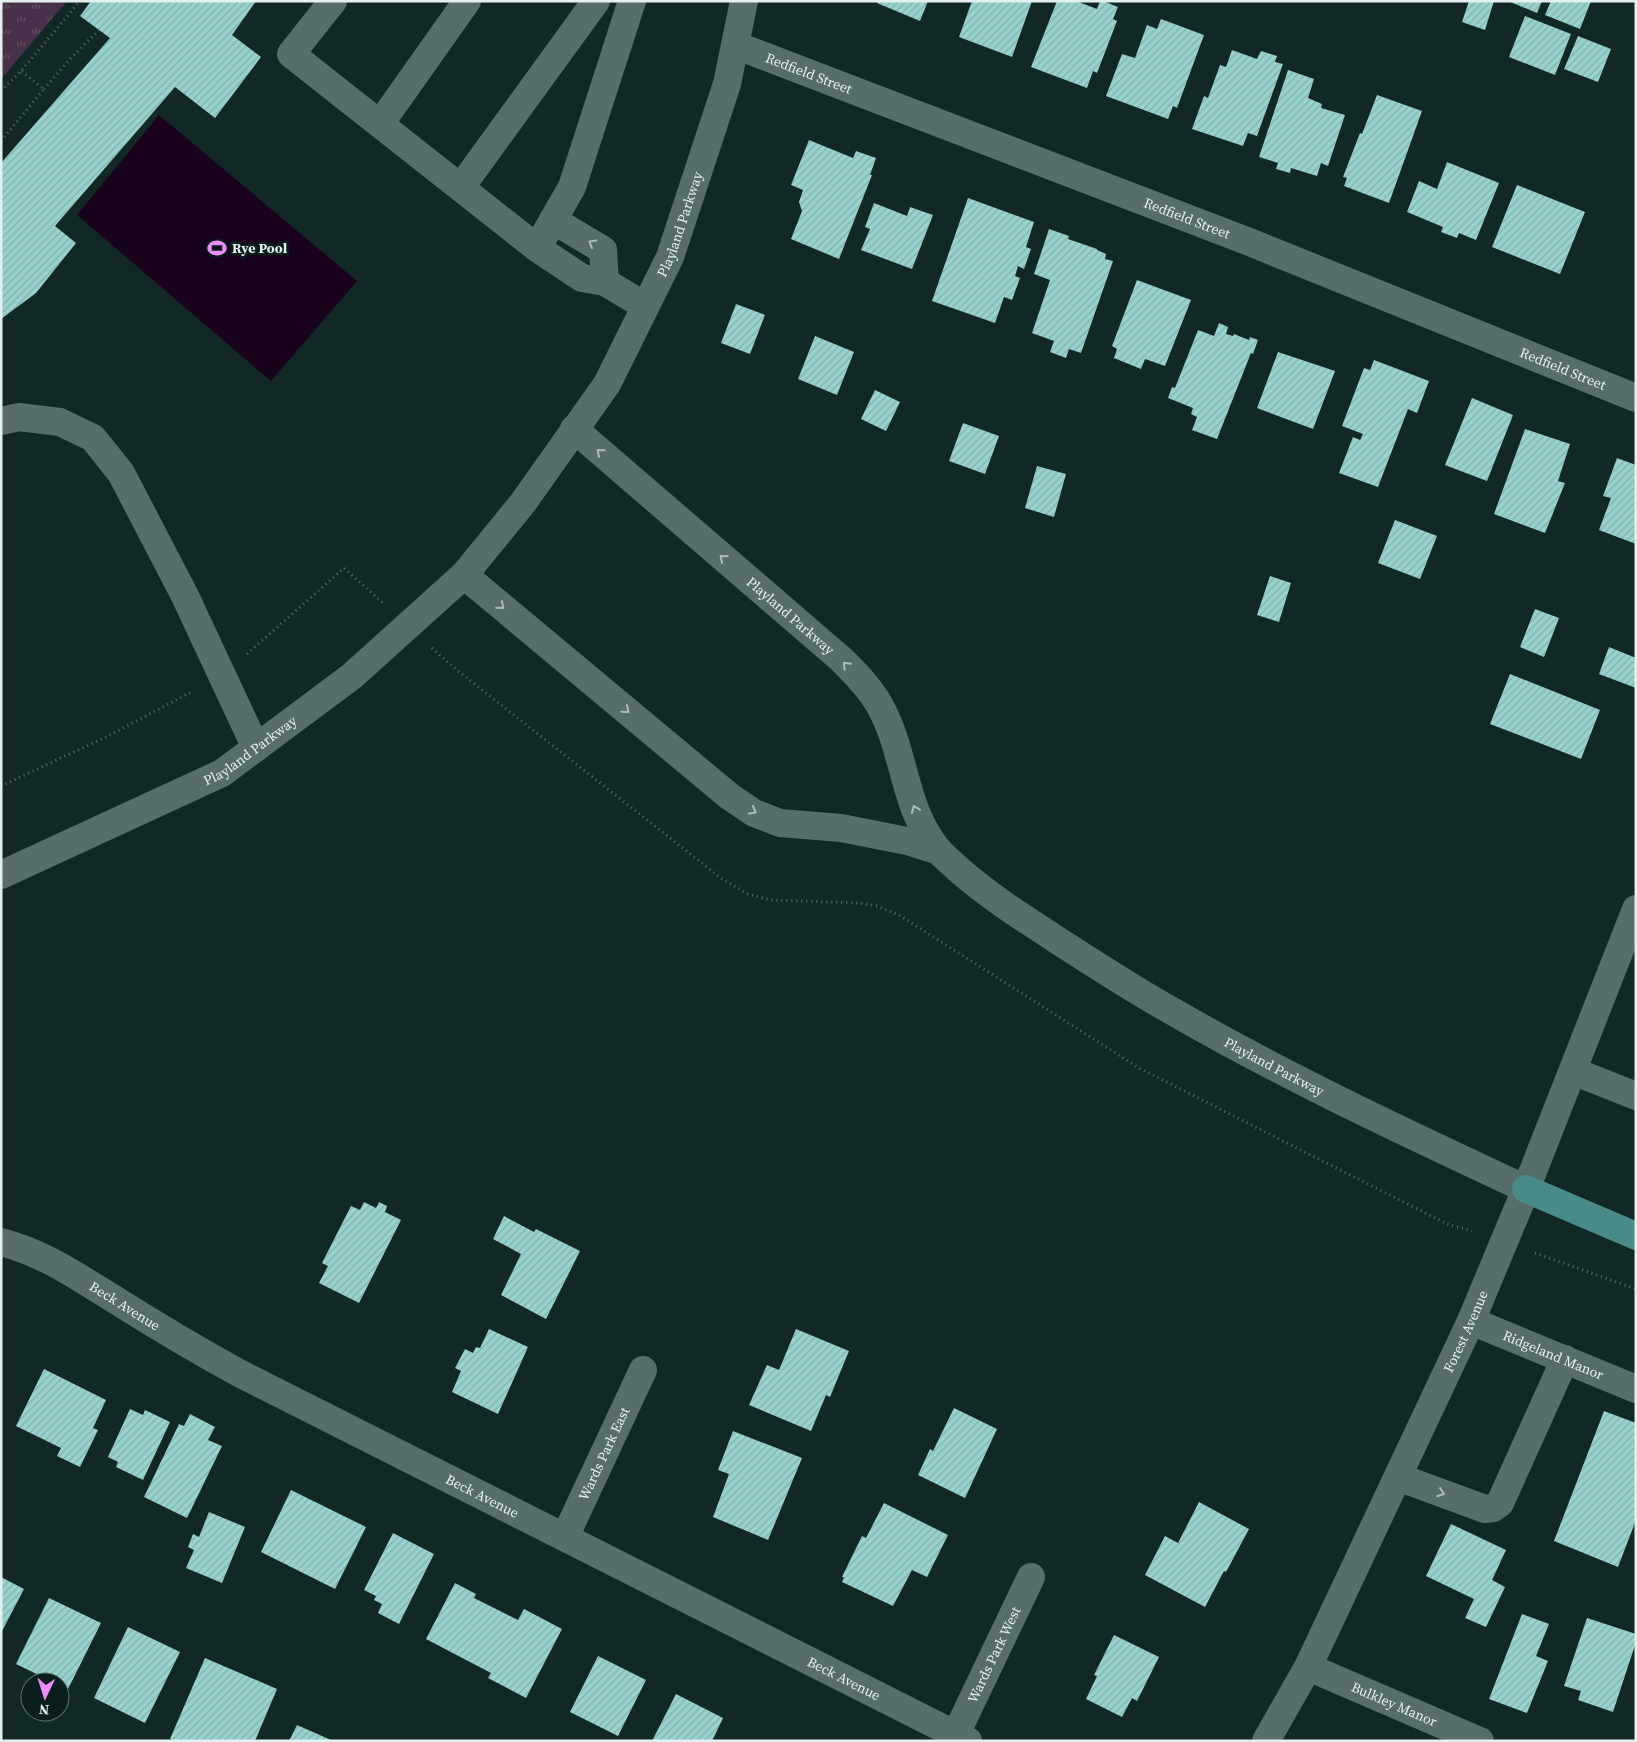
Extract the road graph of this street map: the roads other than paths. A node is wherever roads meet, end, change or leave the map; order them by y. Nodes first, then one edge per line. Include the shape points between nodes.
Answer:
1 (334, 1) edge
2 (467, 1) edge
3 (596, 1) edge
4 (632, 1) edge
5 (744, 1) edge
6 (735, 45) junction
7 (380, 124) junction
8 (461, 187) junction
9 (553, 220) junction
10 (537, 248) junction
11 (605, 282) junction
12 (645, 306) junction
13 (1636, 398) edge
14 (1, 421) edge
15 (574, 429) junction
16 (464, 575) junction
17 (256, 748) junction
18 (939, 851) junction
19 (1, 875) edge
20 (1636, 909) edge
21 (1573, 1071) junction
22 (1636, 1096) edge
23 (1526, 1188) junction
24 (1636, 1236) edge
25 (1, 1242) edge
26 (1471, 1321) junction
27 (1564, 1359) junction
28 (644, 1370) dead end
29 (1636, 1389) edge
30 (1398, 1477) junction
31 (565, 1537) junction
32 (1031, 1577) dead end
33 (1308, 1667) junction
34 (962, 1738) edge
35 (1266, 1741) edge
36 (1480, 1741) edge

1 - 7 street via 290,54
2 - 7 street
3 - 8 street
4 - 9 street via 572,187
5 - 6 street, Playland Parkway
6 - 12 street, Playland Parkway via 727,84 670,257
6 - 13 street, Redfield Street via 1247,241
7 - 8 street
8 - 10 street
9 - 10 street
11 -> 9 street via 603,250
10 - 11 street via 582,278
11 - 12 street
12 - 15 street, Playland Parkway via 607,384
14 - 17 street via 20,418 60,422 93,438 121,473
15 - 16 street, Playland Parkway via 522,504
18 -> 15 street, Playland Parkway via 921,824 909,794 890,728 878,702 862,681 842,660
16 - 17 street, Playland Parkway via 352,676
16 -> 18 street, Playland Parkway via 729,796 754,813 780,823 841,828
17 - 19 street, Playland Parkway via 222,773
18 - 23 street, Playland Parkway via 1006,906 1171,1011 1309,1085
20 - 21 street, Forest Avenue
21 - 22 street
21 - 23 street, Forest Avenue
23 - 24 main road, Playland Parkway
23 - 26 street, Forest Avenue
25 - 31 street, Beck Avenue via 60,1265 240,1373
26 - 27 street, Ridgeland Manor
26 - 30 street, Forest Avenue
27 - 29 street, Ridgeland Manor
30 -> 27 street via 1485,1509 1493,1508 1500,1503
28 - 31 street, Wards Park East
30 - 33 street, Forest Avenue
31 - 34 street, Beck Avenue
32 - 34 street, Wards Park West
33 - 35 street, Forest Avenue
33 - 36 street, Bulkley Manor

